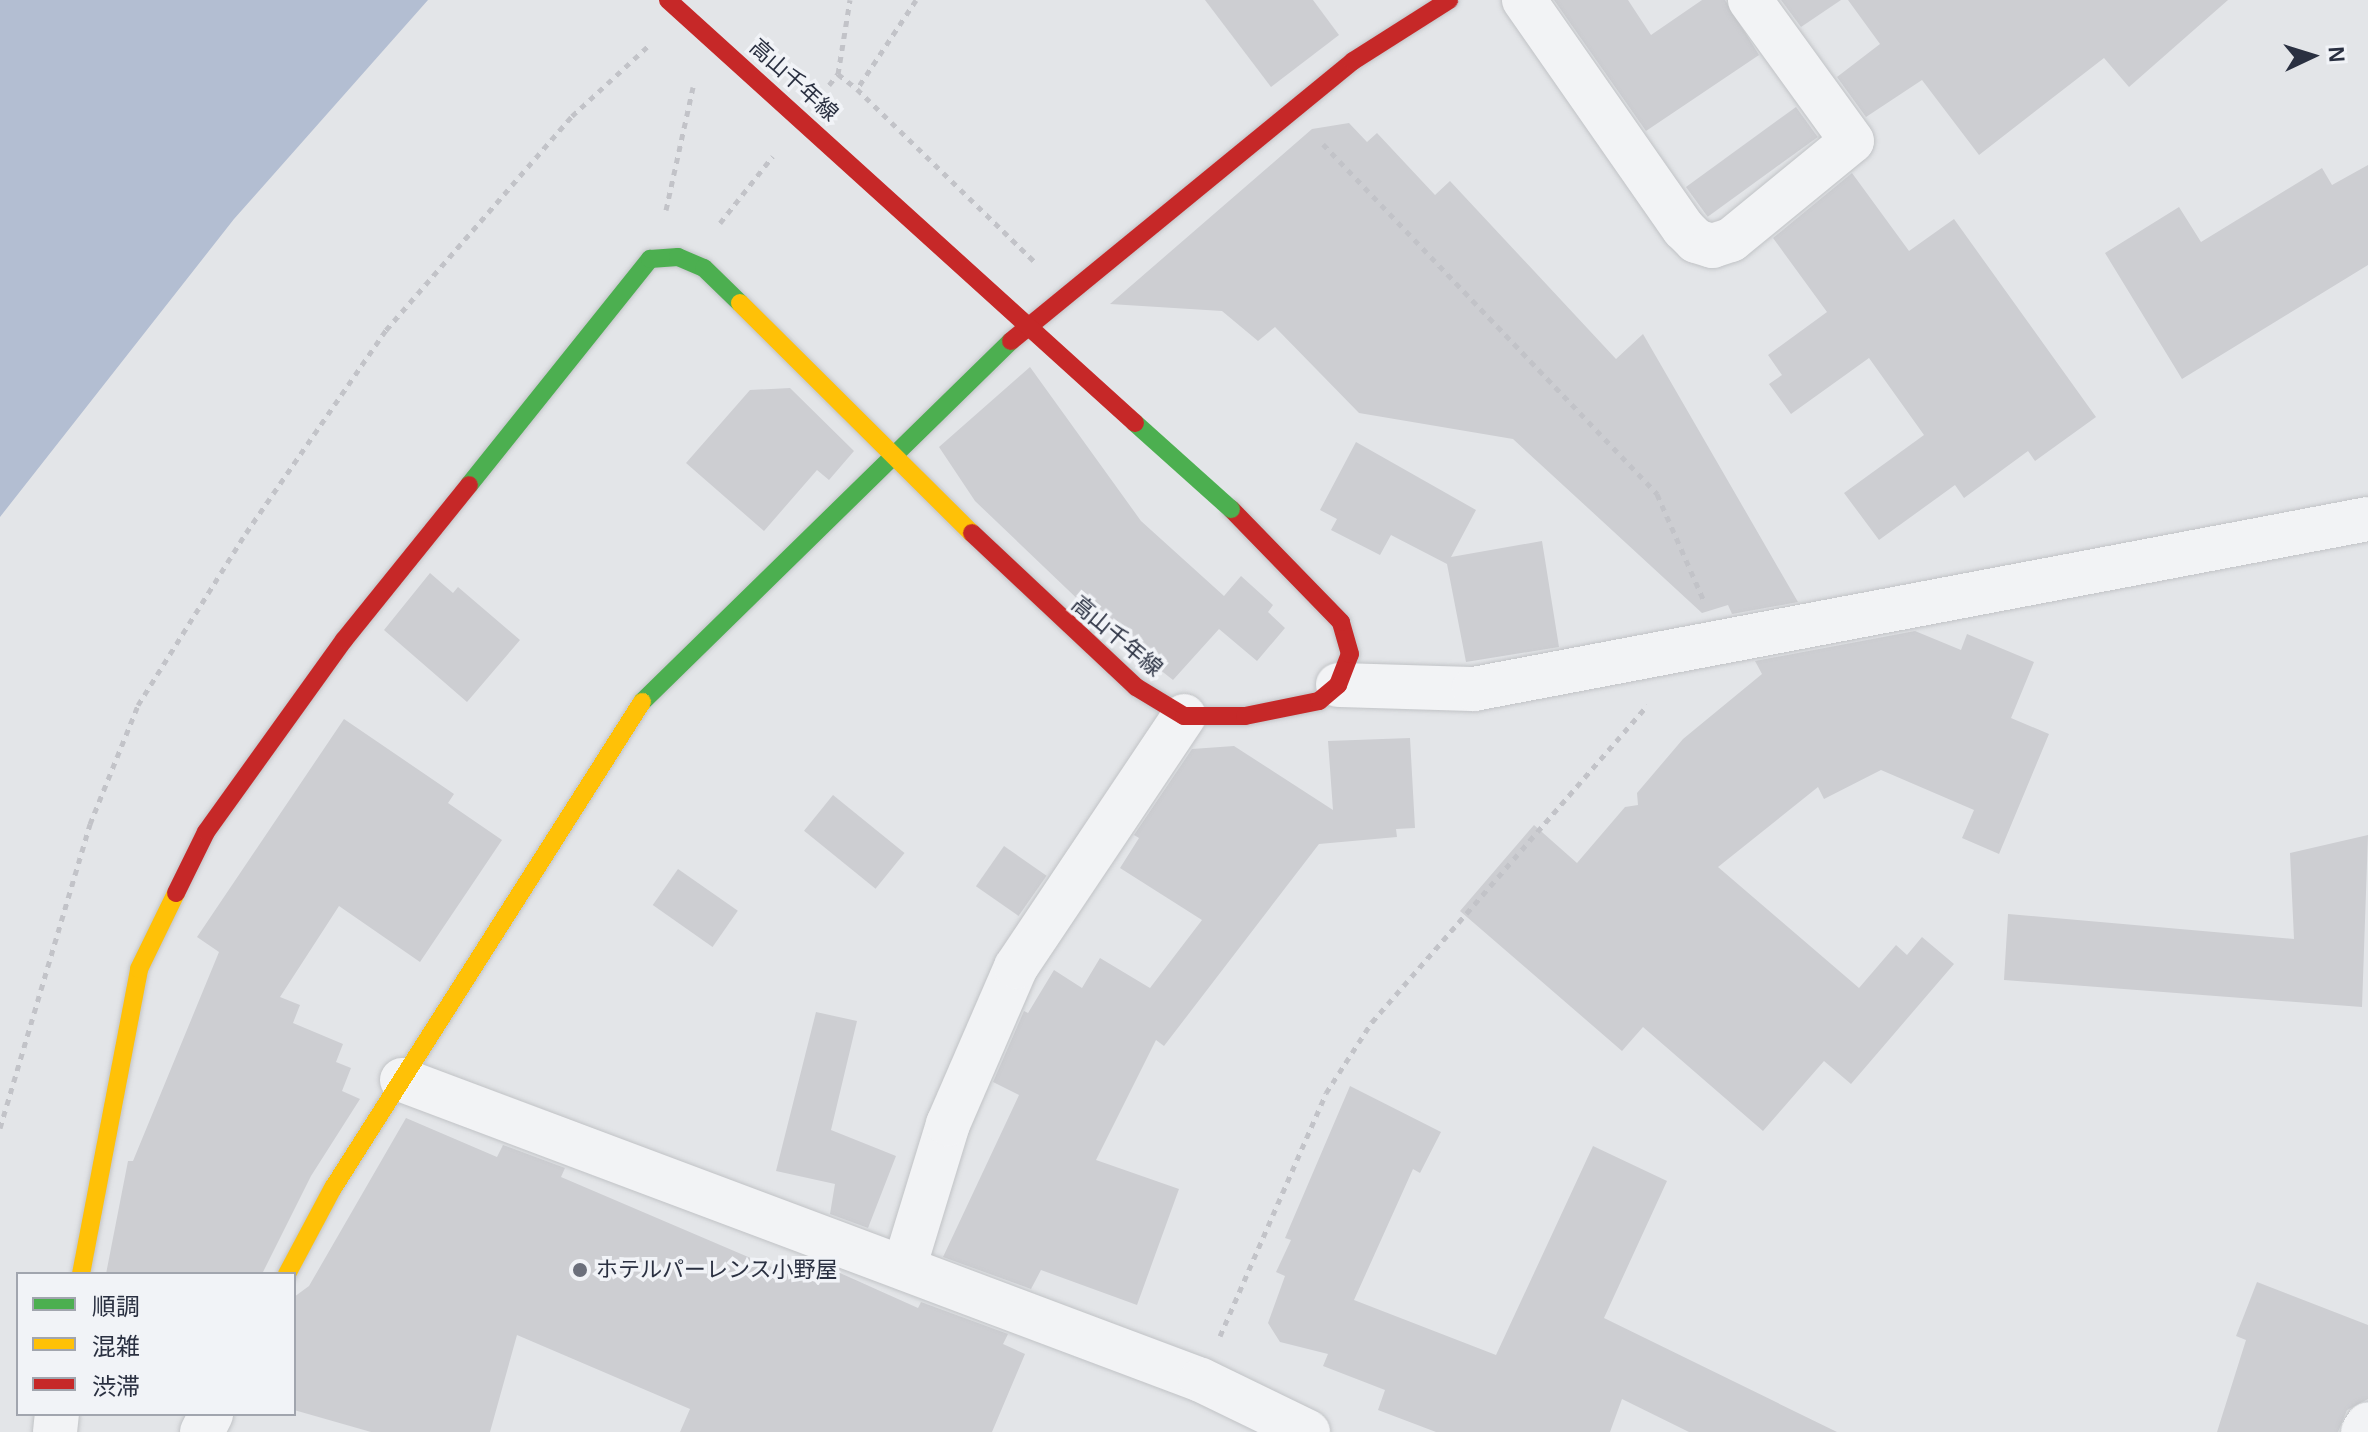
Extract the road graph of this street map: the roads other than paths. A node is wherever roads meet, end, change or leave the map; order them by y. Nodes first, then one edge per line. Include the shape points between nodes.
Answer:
1 (668, 0) edge
2 (1449, 0) edge
3 (1524, 0) edge
4 (1750, 0) edge
5 (895, 457) junction
6 (2368, 519) edge
7 (1338, 685) junction
8 (1184, 716) junction
9 (402, 1080) junction
10 (904, 1268) junction
11 (81, 1272) edge
12 (288, 1272) edge
13 (2368, 1424) edge
14 (1303, 1431) edge
15 (2363, 1432) edge

1 - 7 street, 高山千年線, bridge via 1231,509 1341,622 1350,654
2 - 5 street via 1353,61 1011,341
3 - 4 street via 1684,229 1696,241 1712,246 1731,240 1852,141
5 - 8 street, 高山千年線 via 1078,636 1136,687
5 - 9 street via 630,714
5 - 11 street, 高山千年線 via 704,268 678,257 650,259 364,615 206,832 139,969
6 - 7 street via 1474,689
7 - 8 street via 1319,701 1291,710
8 - 10 street via 1016,967 948,1124
9 - 10 street
9 - 12 street
10 - 14 street via 1201,1380
13 - 15 street

